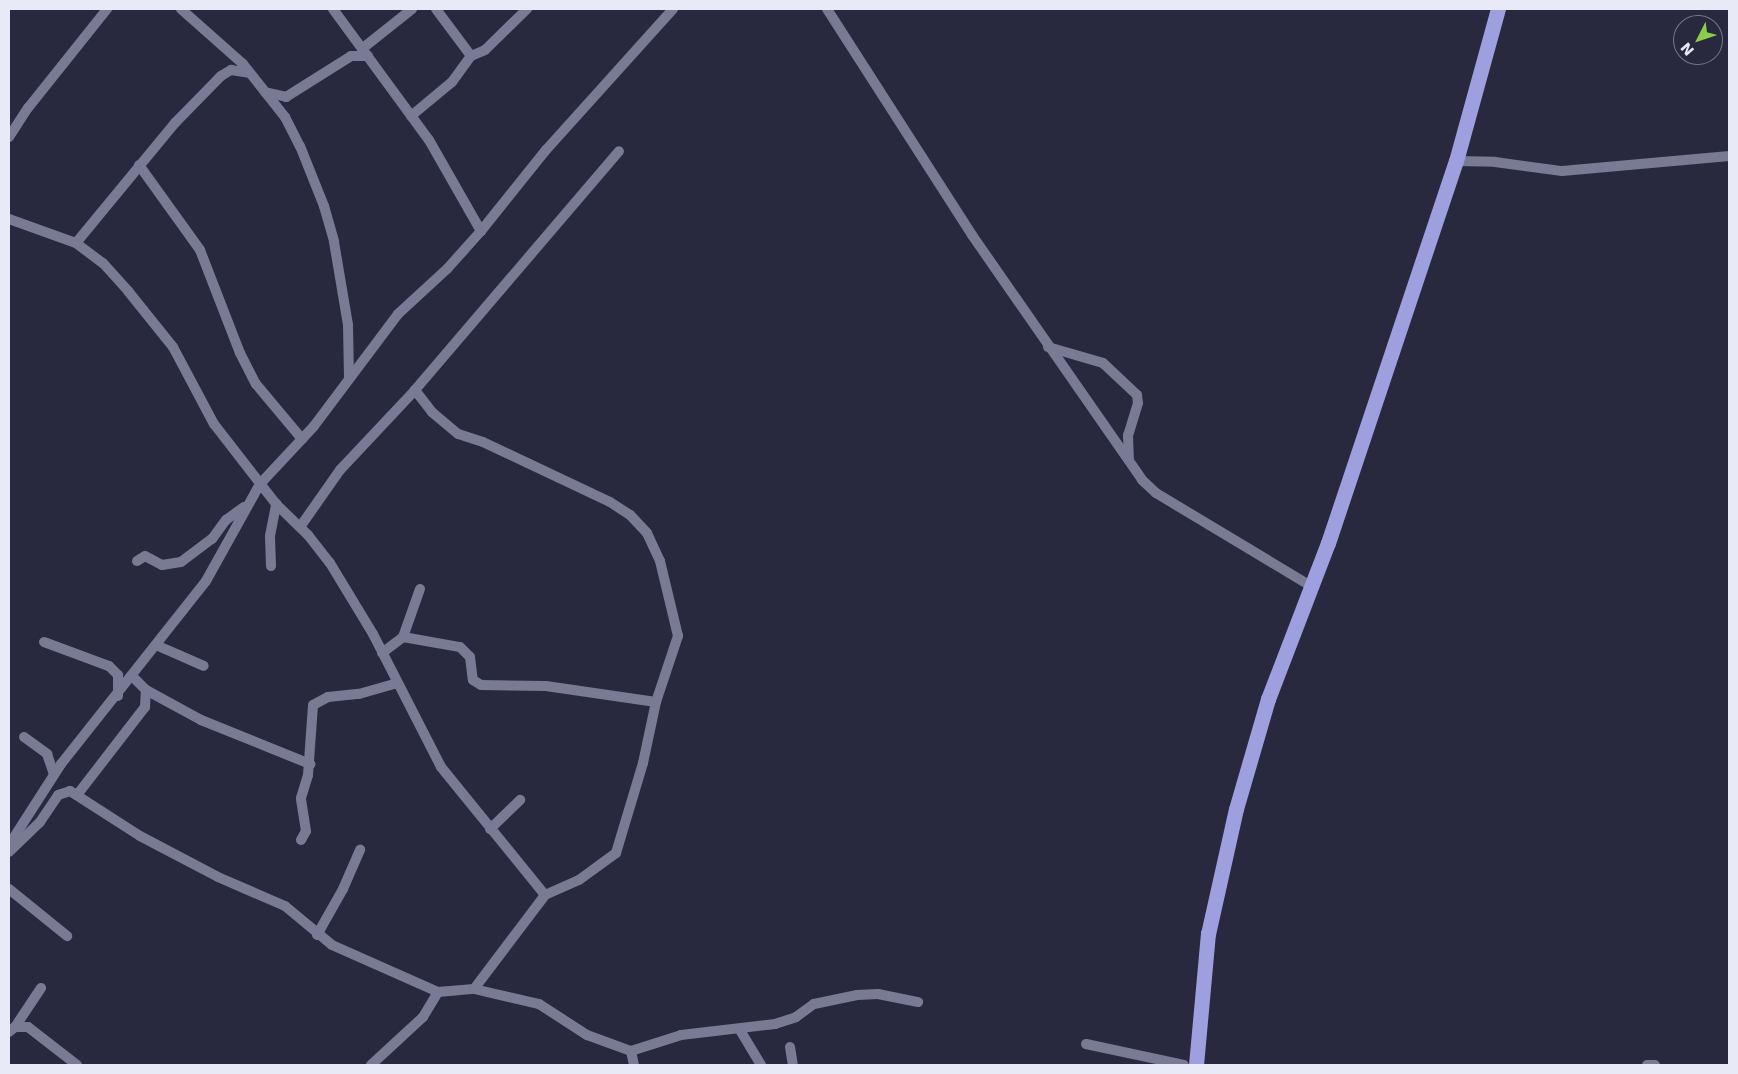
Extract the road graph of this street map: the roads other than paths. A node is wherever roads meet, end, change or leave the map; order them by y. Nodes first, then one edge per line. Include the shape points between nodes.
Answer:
1 (107, 9) edge
2 (181, 9) edge
3 (333, 9) edge
4 (412, 9) edge
5 (436, 9) edge
6 (527, 9) edge
7 (673, 9) edge
8 (827, 9) edge
9 (1498, 9) edge
10 (353, 36) junction
11 (365, 52) junction
12 (351, 56) junction
13 (471, 56) junction
14 (249, 73) junction
15 (264, 92) junction
16 (286, 97) junction
17 (285, 116) junction
18 (411, 116) junction
19 (9, 137) edge
20 (619, 151) dead end
21 (1729, 156) edge
22 (1456, 161) junction
23 (139, 165) junction
24 (9, 219) edge
25 (481, 231) junction
26 (76, 243) junction
27 (1048, 347) junction
28 (349, 377) junction
29 (415, 390) junction
30 (302, 439) junction
31 (1130, 463) junction
32 (260, 484) junction
33 (247, 504) junction
34 (276, 504) junction
35 (300, 527) junction
36 (137, 561) dead end
37 (271, 566) dead end
38 (1310, 586) junction
39 (420, 589) dead end
40 (403, 637) junction
41 (44, 642) dead end
42 (156, 645) junction
43 (382, 653) junction
44 (204, 666) dead end
45 (132, 676) junction
46 (397, 683) junction
47 (146, 690) junction
48 (118, 696) junction
49 (656, 702) junction
50 (24, 737) dead end
51 (311, 750) junction
52 (294, 758) junction
53 (310, 764) junction
54 (54, 774) junction
55 (77, 795) junction
56 (520, 800) dead end
57 (490, 829) junction
58 (301, 840) dead end
59 (9, 845) edge
60 (360, 850) dead end
61 (9, 852) edge
62 (9, 889) edge
63 (545, 895) junction
64 (317, 935) junction
65 (67, 936) dead end
66 (41, 988) dead end
67 (474, 989) junction
68 (438, 992) junction
69 (918, 1002) dead end
70 (12, 1030) edge
71 (740, 1030) junction
72 (1086, 1044) dead end
73 (790, 1047) dead end
74 (632, 1051) junction
75 (77, 1065) edge
76 (371, 1065) edge
77 (634, 1065) edge
78 (761, 1065) edge
79 (793, 1065) edge
80 (1184, 1065) edge
81 (1196, 1065) edge
82 (1647, 1065) edge
83 (1655, 1065) edge

1 - 19 street via 28,108
2 - 14 street via 235,56
3 - 10 street
4 - 11 street
5 - 13 street
6 - 13 street via 485,50
7 - 25 street via 546,150
8 - 27 street via 939,186
9 - 22 highway
10 - 11 street
10 - 12 street
11 - 12 street
11 - 18 street
12 - 16 street
13 - 18 street via 462,73
14 - 15 street
14 - 23 street via 231,70 221,76
15 - 16 street
15 - 17 street
16 - 17 street
17 - 28 street via 321,198 334,242 348,325
18 - 25 street via 441,159
20 - 29 street
21 - 22 street via 1562,171 1495,162
22 - 38 highway
23 - 26 street
23 - 30 street via 200,250 256,384
24 - 26 street
25 - 28 street via 447,269 398,314
26 - 32 street via 103,263 172,347 214,424
27 - 31 street
27 - 31 street via 1103,363 1137,395 1138,403 1128,435
28 - 30 street
29 - 35 street via 340,470
29 - 49 street via 432,412 458,434 483,442 610,502 630,515 647,534 660,561 678,636
30 - 32 street
31 - 38 street via 1156,493
32 - 33 street
32 - 34 street
33 - 36 street via 226,520 212,540 181,562 162,566 146,556
33 - 42 street via 206,581
34 - 35 street
34 - 37 street via 270,536
35 - 43 street via 318,546 341,580
38 - 81 highway via 1268,699 1216,889 1207,943
39 - 40 street
40 - 43 street
40 - 49 street via 460,647 470,658 473,680 481,685 546,686
41 - 48 street via 109,666 118,675
42 - 44 street
42 - 45 street
43 - 46 street
45 - 47 street
45 - 48 street
46 - 51 street via 359,694 319,699 311,712
46 - 57 street via 441,767
47 - 52 street via 201,720
47 - 55 street via 147,699 141,715
48 - 54 street
49 - 63 street via 643,764 616,853 580,880
50 - 54 street via 47,754
51 - 52 street
51 - 53 street
52 - 53 street
53 - 58 street via 301,798 306,831
54 - 59 street
55 - 61 street via 70,791 61,792 40,822
55 - 64 street via 140,836 218,877 285,906
56 - 57 street
57 - 63 street
60 - 64 street via 344,889
62 - 65 street
63 - 67 street
64 - 68 street via 367,962
66 - 70 street
67 - 68 street
67 - 74 street via 539,1004 587,1035
68 - 76 street via 423,1017
69 - 71 street via 886,995 857,995 814,1004 782,1022
70 - 75 street via 28,1027
71 - 74 street via 681,1035
71 - 78 street
72 - 80 street
73 - 79 street
74 - 77 street
82 - 83 street

